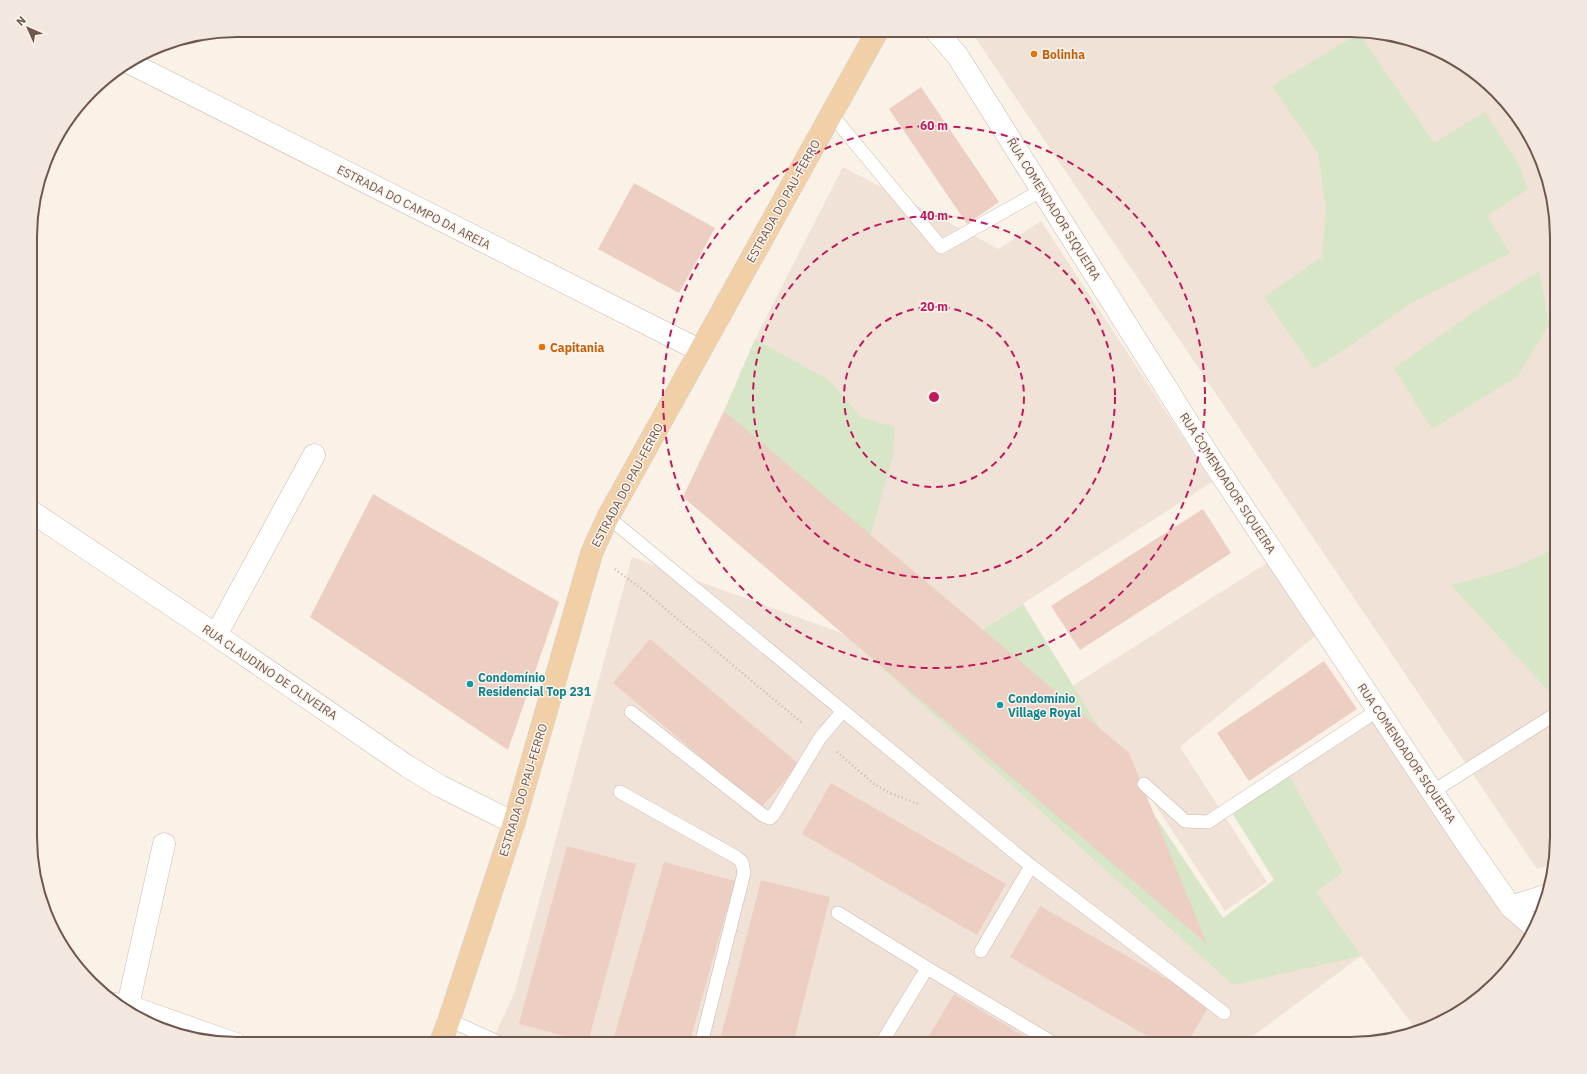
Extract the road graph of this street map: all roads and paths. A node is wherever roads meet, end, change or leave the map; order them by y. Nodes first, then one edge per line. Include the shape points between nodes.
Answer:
1 (874, 37) edge
2 (940, 37) edge
3 (135, 65) edge
4 (832, 114) junction
5 (1042, 190) junction
6 (699, 350) junction
7 (314, 455) dead end
8 (37, 515) edge
9 (608, 517) junction
10 (592, 552) junction
11 (216, 635) junction
12 (1378, 710) junction
13 (843, 711) junction
14 (631, 712) dead end
15 (1550, 717) edge
16 (820, 738) junction
17 (1144, 784) dead end
18 (620, 792) dead end
19 (1432, 792) junction
20 (950, 799) junction
21 (514, 823) junction
22 (164, 844) dead end
23 (1031, 866) junction
24 (1540, 898) edge
25 (1511, 907) junction
26 (838, 913) dead end
27 (1530, 923) edge
28 (981, 951) dead end
29 (927, 968) junction
30 (125, 1002) edge
31 (1224, 1013) dead end
32 (145, 1014) edge
33 (449, 1020) junction
34 (207, 1034) edge
35 (443, 1037) edge
36 (487, 1037) edge
37 (703, 1037) edge
38 (885, 1037) edge
39 (1043, 1037) edge

1 - 4 main road, ESTRADA DO PAU-FERRO
2 - 5 street, RUA COMENDADOR SIQUEIRA via 957,55
3 - 6 street, ESTRADA DO CAMPO DA AREIA
4 - 5 lane via 941,247
4 - 6 main road, ESTRADA DO PAU-FERRO
5 - 12 street, RUA COMENDADOR SIQUEIRA via 1209,456
6 - 9 main road, ESTRADA DO PAU-FERRO
7 - 11 street
8 - 11 street, RUA CLAUDINO DE OLIVEIRA
9 - 10 main road, ESTRADA DO PAU-FERRO
9 - 13 lane
10 - 16 path via 643,590
10 - 21 main road, ESTRADA DO PAU-FERRO
11 - 21 street, RUA CLAUDINO DE OLIVEIRA via 407,766 440,786
12 - 17 lane via 1208,822 1185,821
12 - 19 street, RUA COMENDADOR SIQUEIRA
13 - 16 lane
13 - 20 lane
14 - 16 lane via 764,816 770,818
15 - 19 lane
16 - 20 path via 874,784 890,793 937,811 940,811
18 - 37 lane via 742,862 744,873
19 - 25 street, RUA COMENDADOR SIQUEIRA
20 - 23 lane
21 - 33 main road, ESTRADA DO PAU-FERRO
22 - 30 street
23 - 28 lane
23 - 31 lane
24 - 25 street
25 - 27 street, RUA COMENDADOR SIQUEIRA
26 - 29 lane
29 - 38 lane
29 - 39 lane
32 - 34 street
33 - 35 main road, ESTRADA DO PAU-FERRO
33 - 36 lane

